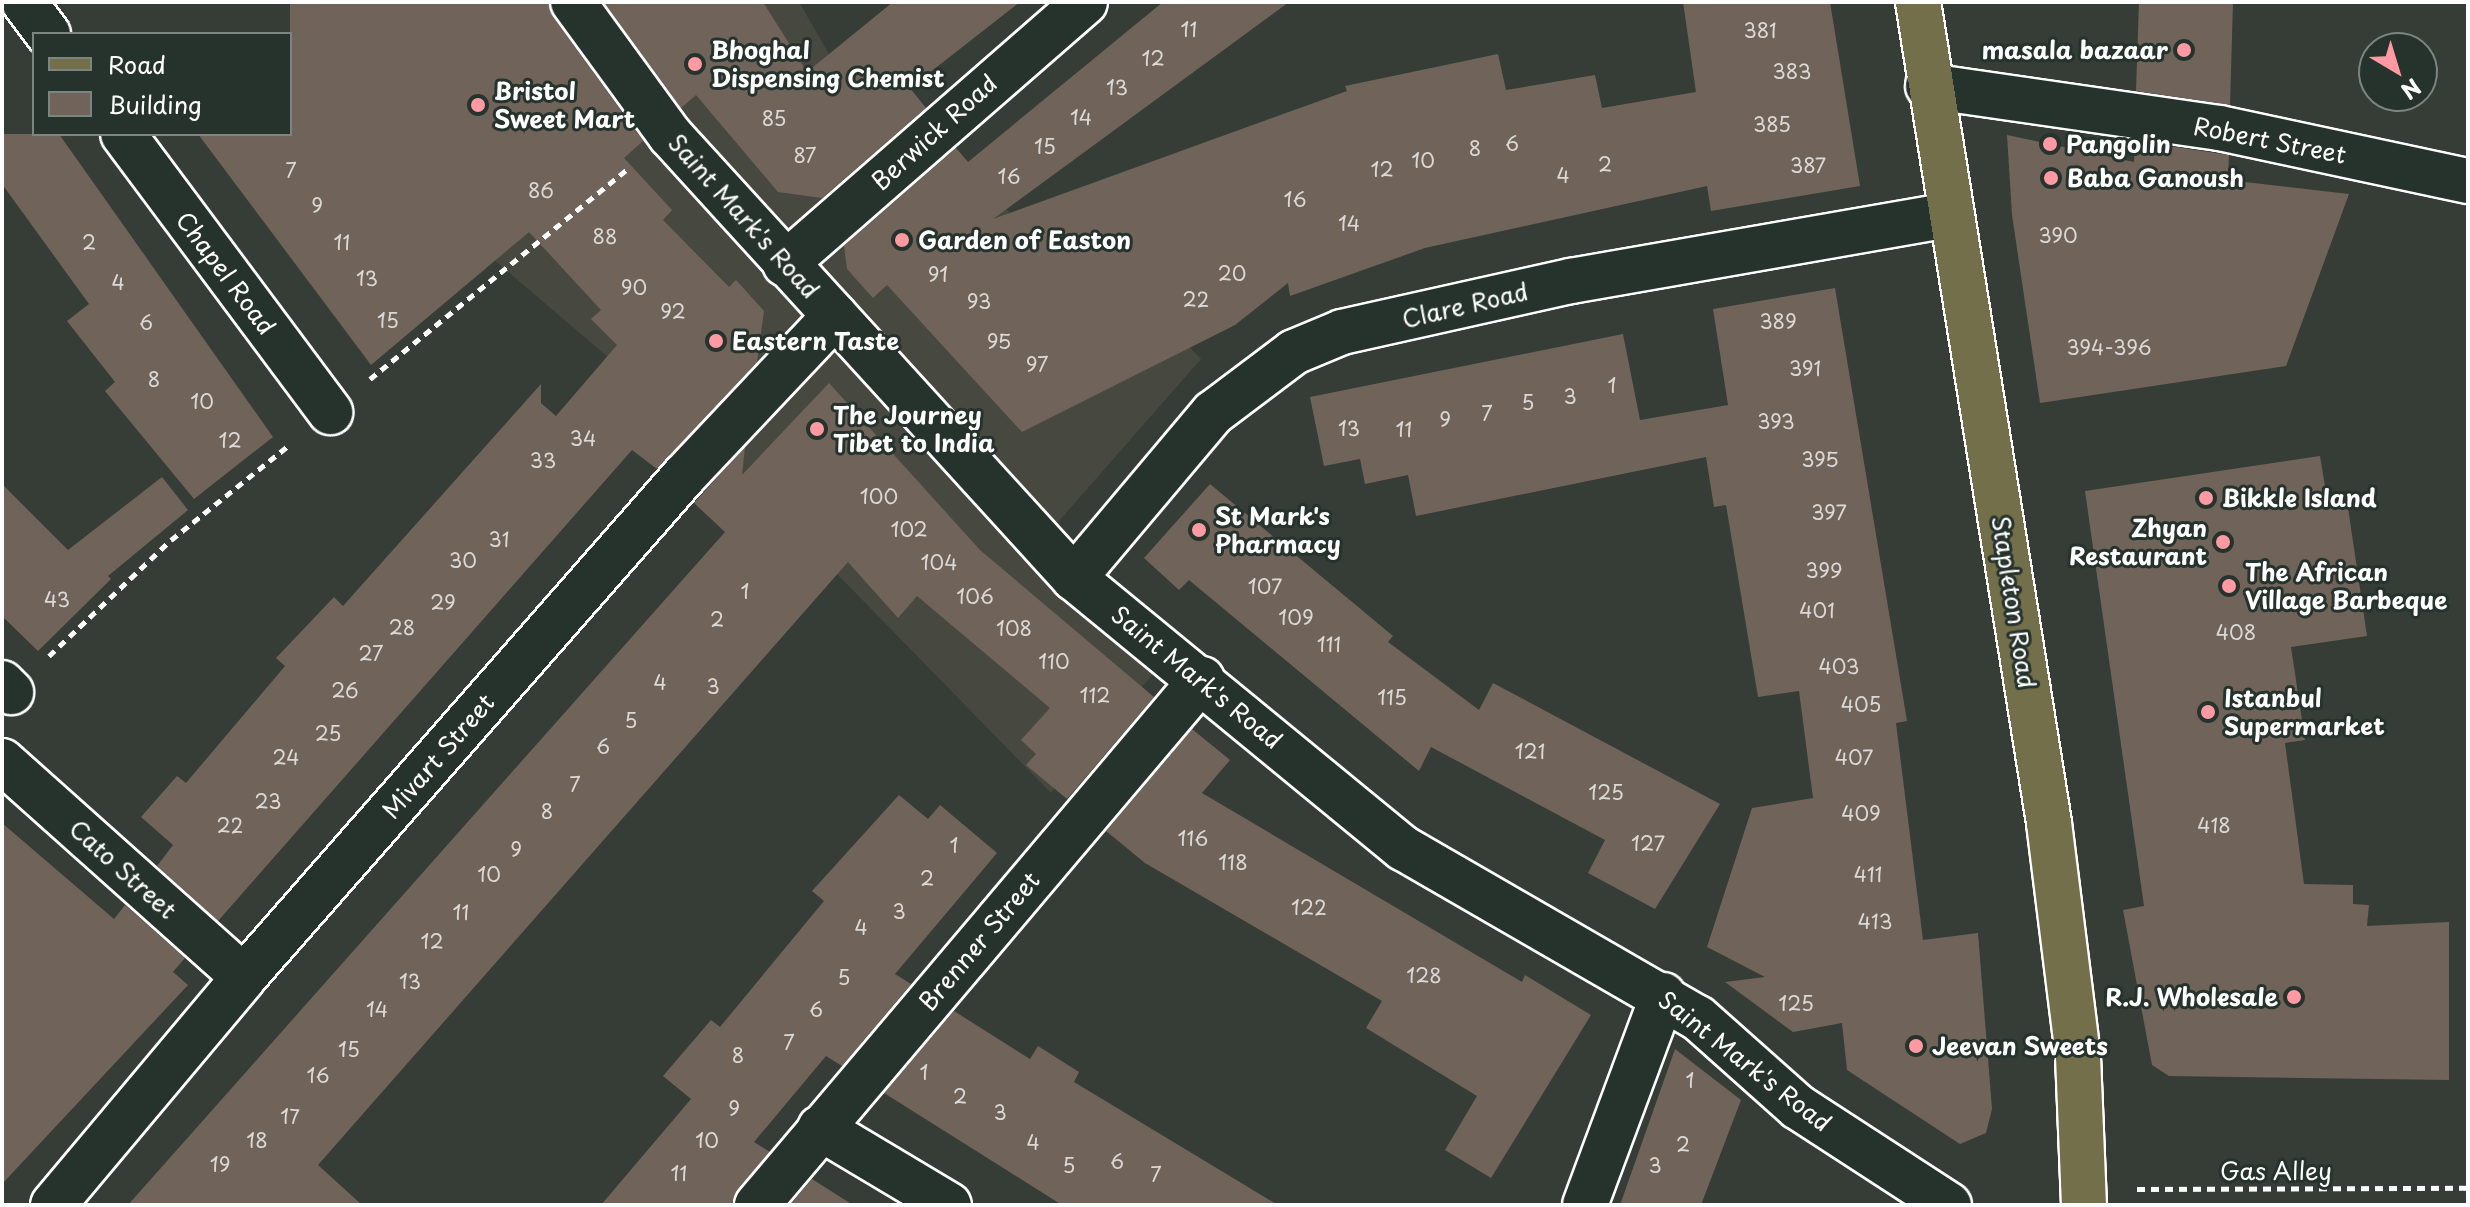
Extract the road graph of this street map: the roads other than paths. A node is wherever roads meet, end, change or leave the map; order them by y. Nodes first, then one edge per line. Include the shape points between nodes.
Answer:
1 (24, 2) edge
2 (573, 2) edge
3 (1085, 2) edge
4 (1918, 2) edge
5 (46, 32) edge
6 (1928, 86) junction
7 (124, 136) edge
8 (2468, 181) edge
9 (1951, 215) junction
10 (785, 264) junction
11 (835, 316) junction
12 (330, 412) dead end
13 (1074, 578) junction
14 (1202, 679) junction
15 (2, 761) edge
16 (244, 977) junction
17 (1663, 995) junction
18 (820, 1128) junction
19 (2085, 1197) edge
20 (74, 1198) edge
21 (757, 1205) edge
22 (949, 1205) edge
23 (1585, 1205) edge
24 (1949, 1205) edge

1 - 5 street
2 - 10 street, Saint Mark's Road via 670,135
3 - 10 street, Berwick Road
4 - 6 main road, Stapleton Road
6 - 8 street, Robert Street via 2220,128
6 - 9 main road, Stapleton Road
7 - 12 street, Chapel Road
9 - 13 street, Clare Road via 1571,281 1342,332 1294,352 1213,413
9 - 19 main road, Stapleton Road via 2049,823 2078,1056
10 - 11 street, Saint Mark's Road
11 - 13 street, Saint Mark's Road
11 - 16 street, Mivart Street via 684,476
13 - 14 street, Saint Mark's Road
14 - 17 street, Saint Mark's Road via 1403,848
14 - 18 street, Brenner Street
15 - 16 street, Cato Street
16 - 20 street, Mivart Street
17 - 23 street
17 - 24 street, Saint Mark's Road via 1698,1018 1798,1107
18 - 21 street, Brenner Street
18 - 22 street

